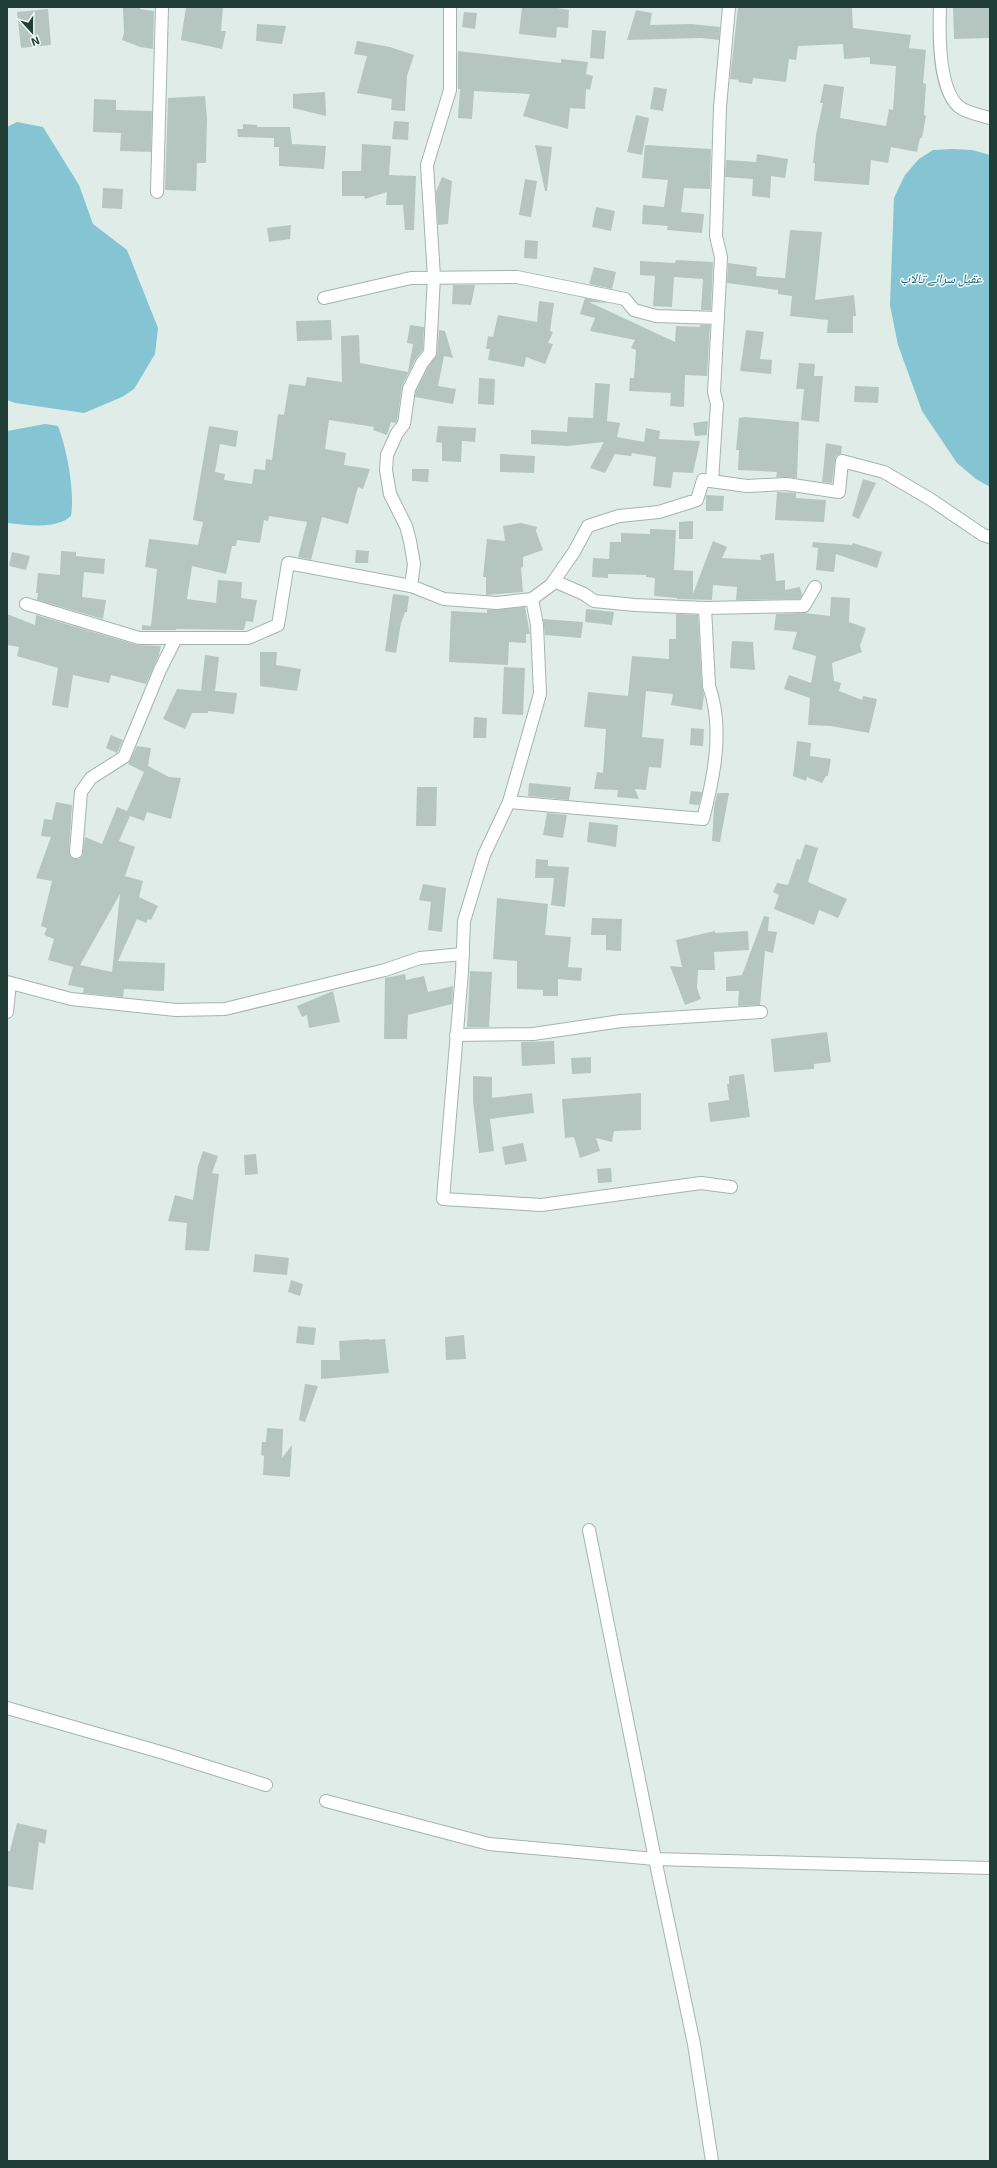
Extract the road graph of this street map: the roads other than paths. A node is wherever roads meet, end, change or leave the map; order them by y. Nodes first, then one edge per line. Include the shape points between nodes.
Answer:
1 (162, 7) edge
2 (450, 7) edge
3 (729, 7) edge
4 (940, 7) edge
5 (990, 118) edge
6 (157, 192) dead end
7 (434, 277) junction
8 (324, 298) dead end
9 (718, 318) junction
10 (712, 481) junction
11 (990, 537) edge
12 (554, 581) junction
13 (411, 586) junction
14 (815, 587) dead end
15 (532, 599) junction
16 (26, 604) dead end
17 (705, 608) junction
18 (176, 638) junction
19 (509, 802) junction
20 (76, 852) dead end
21 (462, 954) junction
22 (9, 982) edge
23 (7, 1012) edge
24 (761, 1012) dead end
25 (456, 1035) junction
26 (731, 1187) dead end
27 (590, 1530) dead end
28 (7, 1708) edge
29 (266, 1785) dead end
30 (326, 1801) dead end
31 (655, 1859) junction
32 (990, 1868) edge
33 (712, 2161) edge

1 - 6 street
2 - 7 street via 450,90 427,165
3 - 9 street via 720,106 716,236 721,257
4 - 5 street via 943,71 950,95 958,106
7 - 8 street via 411,278
7 - 9 street via 517,277 625,299 634,310 656,316
7 - 13 street via 430,353 409,389 404,424 387,455 386,470 390,494 406,526 410,541 414,564
9 - 10 street via 714,392 717,404
10 - 11 street via 747,486 786,484 839,492 842,461 884,472 930,499 983,536
10 - 12 street via 703,480 697,500 688,504 659,512 619,516 588,526
12 - 15 street
12 - 17 street via 594,600 635,605
13 - 15 street via 444,599 497,603
13 - 18 street via 288,563 278,625 248,638
14 - 17 street via 804,606
15 - 19 street via 537,626 540,694
16 - 18 street via 139,638
17 - 19 street via 709,686 713,698 716,742 713,781 702,819
18 - 20 street via 124,758 91,778 81,792
19 - 21 street via 484,854 464,921
21 - 22 street via 420,958 385,970 225,1009 176,1010 71,999
21 - 25 street
22 - 23 street
24 - 25 street via 621,1021 533,1034
25 - 26 street via 443,1199 541,1205 701,1184
27 - 31 street
28 - 29 street
30 - 31 street via 489,1844
31 - 32 street
31 - 33 street via 694,2044

